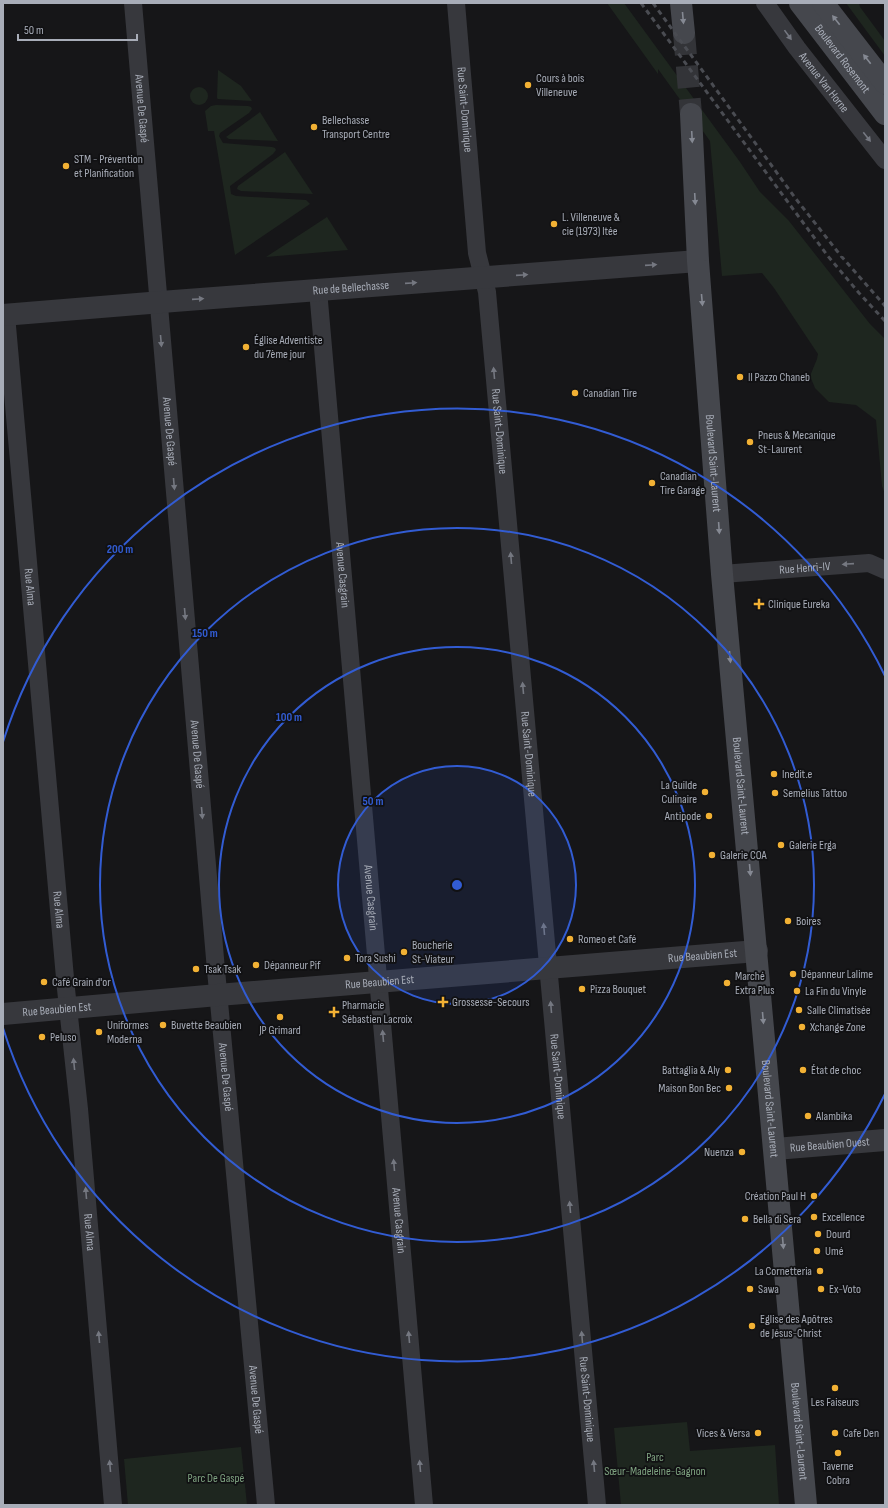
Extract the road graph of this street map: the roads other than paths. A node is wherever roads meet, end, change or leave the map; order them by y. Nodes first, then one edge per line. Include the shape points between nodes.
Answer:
1 (133, 3) edge
2 (456, 3) edge
3 (681, 3) edge
4 (765, 3) edge
5 (800, 3) edge
6 (823, 3) edge
7 (684, 32) tunnel mouth
8 (842, 42) junction
9 (885, 82) edge
10 (691, 114) tunnel mouth
11 (885, 114) edge
12 (885, 160) edge
13 (698, 262) junction
14 (481, 273) junction
15 (318, 290) junction
16 (159, 302) junction
17 (4, 315) edge
18 (885, 570) edge
19 (722, 574) junction
20 (757, 951) junction
21 (548, 968) junction
22 (378, 982) junction
23 (218, 995) junction
24 (68, 1008) junction
25 (3, 1014) edge
26 (885, 1140) edge
27 (775, 1149) junction
28 (113, 1505) edge
29 (266, 1505) edge
30 (424, 1505) edge
31 (597, 1505) edge
32 (806, 1505) edge

1 - 16 street, Avenue De Gaspé
2 - 14 street, Rue Saint-Dominique via 477,253
3 -> 7 main road
4 -> 12 street, Avenue Van Horne
5 - 8 main road, Boulevard Rosemont
8 -> 6 main road, Boulevard Rosemont
9 -> 8 main road, Boulevard Rosemont
8 - 11 main road, Boulevard Rosemont
10 -> 13 main road, Boulevard Saint-Laurent
14 -> 13 street, Rue de Bellechasse
13 -> 19 main road, Boulevard Saint-Laurent
15 -> 14 street, Rue de Bellechasse
21 -> 14 street, Rue Saint-Dominique via 486,292
16 -> 15 street, Rue de Bellechasse
15 - 22 street, Avenue Casgrain
16 - 17 street, Rue de Bellechasse
16 -> 23 street, Avenue De Gaspé
17 - 24 street, Rue Alma
18 -> 19 street, Rue Henri-IV via 869,563
19 -> 20 main road, Boulevard Saint-Laurent
20 - 21 street, Rue Beaubien Est
20 -> 27 main road, Boulevard Saint-Laurent
21 - 22 street, Rue Beaubien Est
31 -> 21 street, Rue Saint-Dominique
22 - 23 street, Rue Beaubien Est
30 -> 22 street, Avenue Casgrain
23 - 24 street, Rue Beaubien Est
23 - 29 street, Avenue De Gaspé
24 - 25 street, Rue Beaubien Est
28 -> 24 street, Rue Alma
26 - 27 street, Rue Beaubien Ouest
27 -> 32 main road, Boulevard Saint-Laurent

